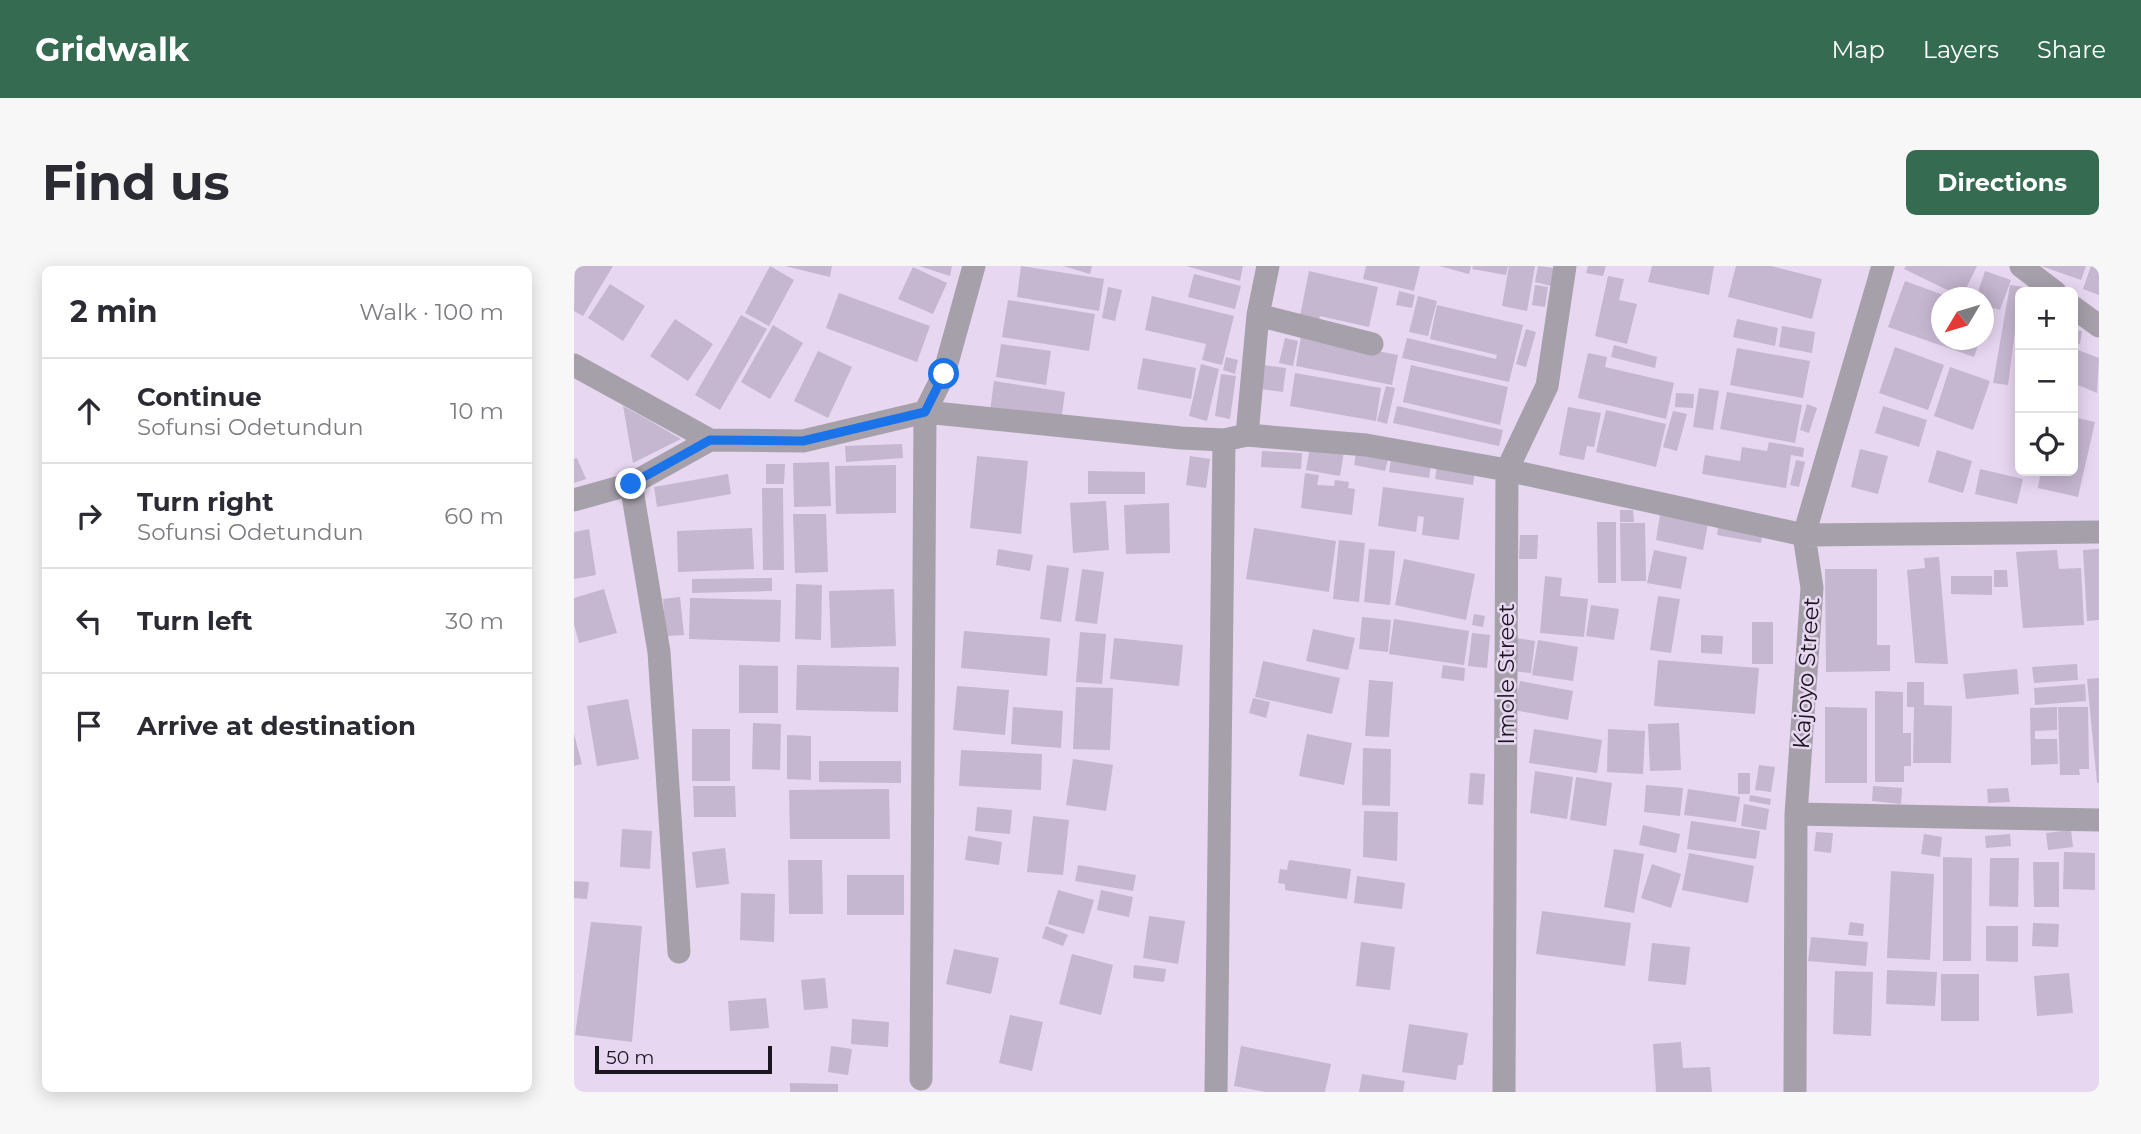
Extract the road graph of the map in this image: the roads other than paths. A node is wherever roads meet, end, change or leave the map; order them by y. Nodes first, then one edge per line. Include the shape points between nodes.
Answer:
1 (974, 266) edge
2 (1268, 266) edge
3 (1565, 266) edge
4 (1883, 266) edge
5 (2021, 266) edge
6 (2048, 287) edge
7 (2078, 311) edge
8 (1258, 315) junction
9 (2099, 326) edge
10 (1372, 344) dead end
11 (574, 365) edge
12 (925, 412) junction
13 (1247, 435) junction
14 (710, 440) junction
15 (1224, 440) junction
16 (1507, 470) junction
17 (631, 484) junction
18 (574, 500) edge
19 (2099, 532) edge
20 (1804, 535) junction
21 (1796, 814) junction
22 (2099, 820) edge
23 (679, 952) dead end
24 (921, 1079) dead end
25 (1216, 1092) edge
26 (1504, 1092) edge
27 (1795, 1092) edge

1 - 12 street via 944,374
2 - 8 street
3 - 16 street, Imole Street via 1546,386
4 - 20 street, Kajoyo Street
5 - 6 street
7 - 9 street
8 - 10 street
8 - 13 street
11 - 14 street
12 - 14 street via 803,441
12 - 15 street
12 - 24 street
13 - 15 street
13 - 16 street via 1366,444
14 - 17 street
15 - 25 street
16 - 20 street
16 - 26 street, Imole Street
17 - 18 street
17 - 23 street via 659,652
19 - 20 street
20 - 21 street, Kajoyo Street via 1812,588
21 - 22 street
21 - 27 street, Kajoyo Street

